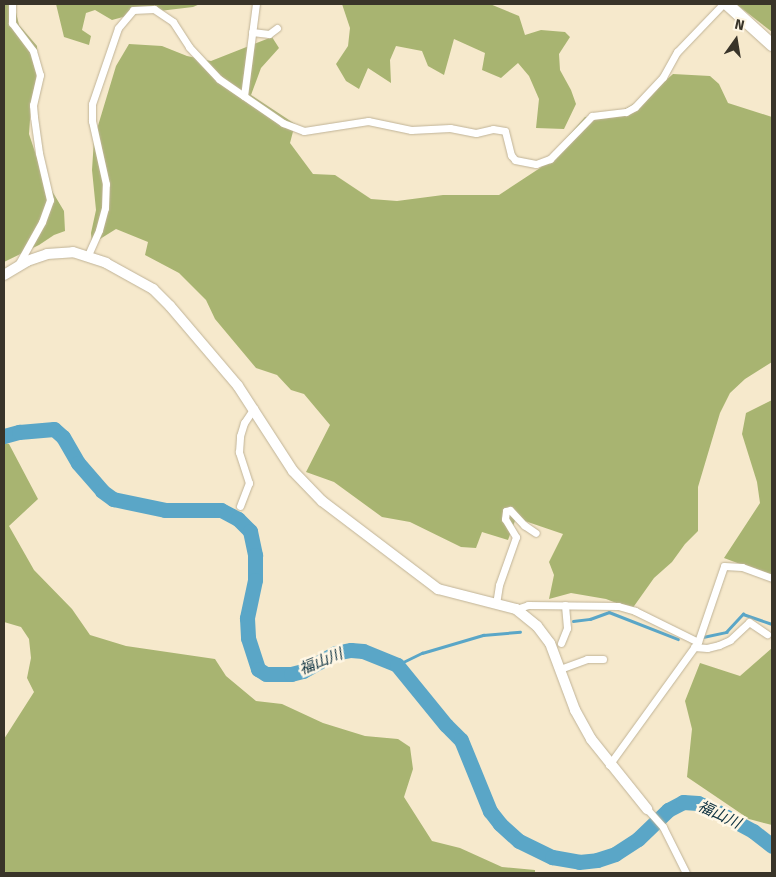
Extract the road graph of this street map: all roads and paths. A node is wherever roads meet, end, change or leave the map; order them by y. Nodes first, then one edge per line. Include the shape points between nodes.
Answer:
1 (12, 4) edge
2 (256, 4) edge
3 (723, 4) edge
4 (728, 4) edge
5 (277, 28) dead end
6 (252, 32) junction
7 (772, 45) edge
8 (244, 96) junction
9 (88, 255) junction
10 (16, 268) junction
11 (4, 275) edge
12 (254, 408) junction
13 (240, 506) dead end
14 (536, 533) dead end
15 (772, 578) edge
16 (496, 604) junction
17 (565, 605) junction
18 (516, 609) junction
19 (767, 634) dead end
20 (562, 644) dead end
21 (696, 644) junction
22 (603, 658) dead end
23 (560, 669) junction
24 (610, 765) junction
25 (646, 809) joint
26 (686, 873) edge

1 - 10 street via 12,23 33,51 39,69 34,117 50,200 42,222
2 - 6 street
3 - 8 street via 677,52 663,77 635,107 626,112 592,116 550,160 536,164 514,160 505,131 410,130 368,121 304,130 283,123
4 - 7 highway
5 - 6 street via 269,34
6 - 8 street
8 - 9 street via 219,78 189,47 173,22 154,8 133,10 118,28 92,104 92,121 106,184 99,230
9 - 10 street via 73,252 47,254
9 - 12 street via 153,289
10 - 11 street
12 - 13 street via 240,436 239,452 250,482
12 - 16 street via 293,471 322,501 438,589
14 - 16 street via 510,510 506,511 505,519 516,537 499,585
15 - 21 street via 724,566
16 - 18 street
17 - 18 street via 528,605
17 - 20 street via 567,628
17 - 21 street via 618,606 635,611
18 - 23 street via 537,626 550,644
19 - 21 street via 750,622 730,640 719,645 707,648
21 - 24 street
22 - 23 street via 587,659
23 - 24 street via 575,710
24 - 25 street
25 - 26 street via 663,827

